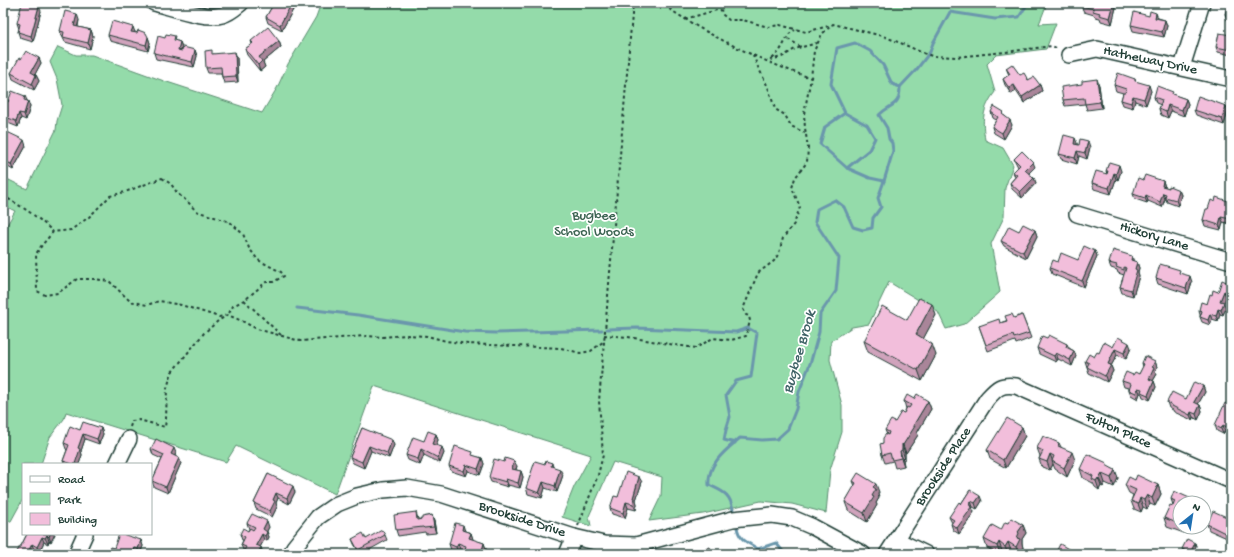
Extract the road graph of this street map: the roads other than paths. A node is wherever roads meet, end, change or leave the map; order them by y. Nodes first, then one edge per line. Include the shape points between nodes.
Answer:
1 (154, 3) edge
2 (241, 3) edge
3 (1202, 3) edge
4 (1069, 55) road end
5 (1182, 68) junction
6 (1231, 79) edge
7 (1077, 214) dead end
8 (1231, 261) edge
9 (1004, 385) joint
10 (129, 439) road end
11 (117, 463) edge
12 (1231, 481) edge
13 (85, 535) edge
14 (574, 537) junction
15 (897, 540) junction
16 (76, 554) edge
17 (291, 554) edge
18 (567, 554) edge
19 (863, 554) edge
20 (887, 554) edge
21 (926, 554) edge

1 - 2 street via 215,16 228,13
3 - 5 street
4 - 5 street, Hatheway Drive via 1097,49
5 - 6 street, Hatheway Drive
7 - 8 street, Hickory Lane
9 - 12 street, Fulton Place via 1016,386
9 - 15 street, Brookside Place via 987,399
10 - 11 street
13 - 16 street
14 - 17 street, Brookside Drive via 441,494 407,488 383,490 337,504 318,517
14 - 18 street
14 - 19 street, Brookside Drive via 604,544 636,545 733,519 772,515 792,518 813,527
15 - 20 street, Brookside Place
15 - 21 street

